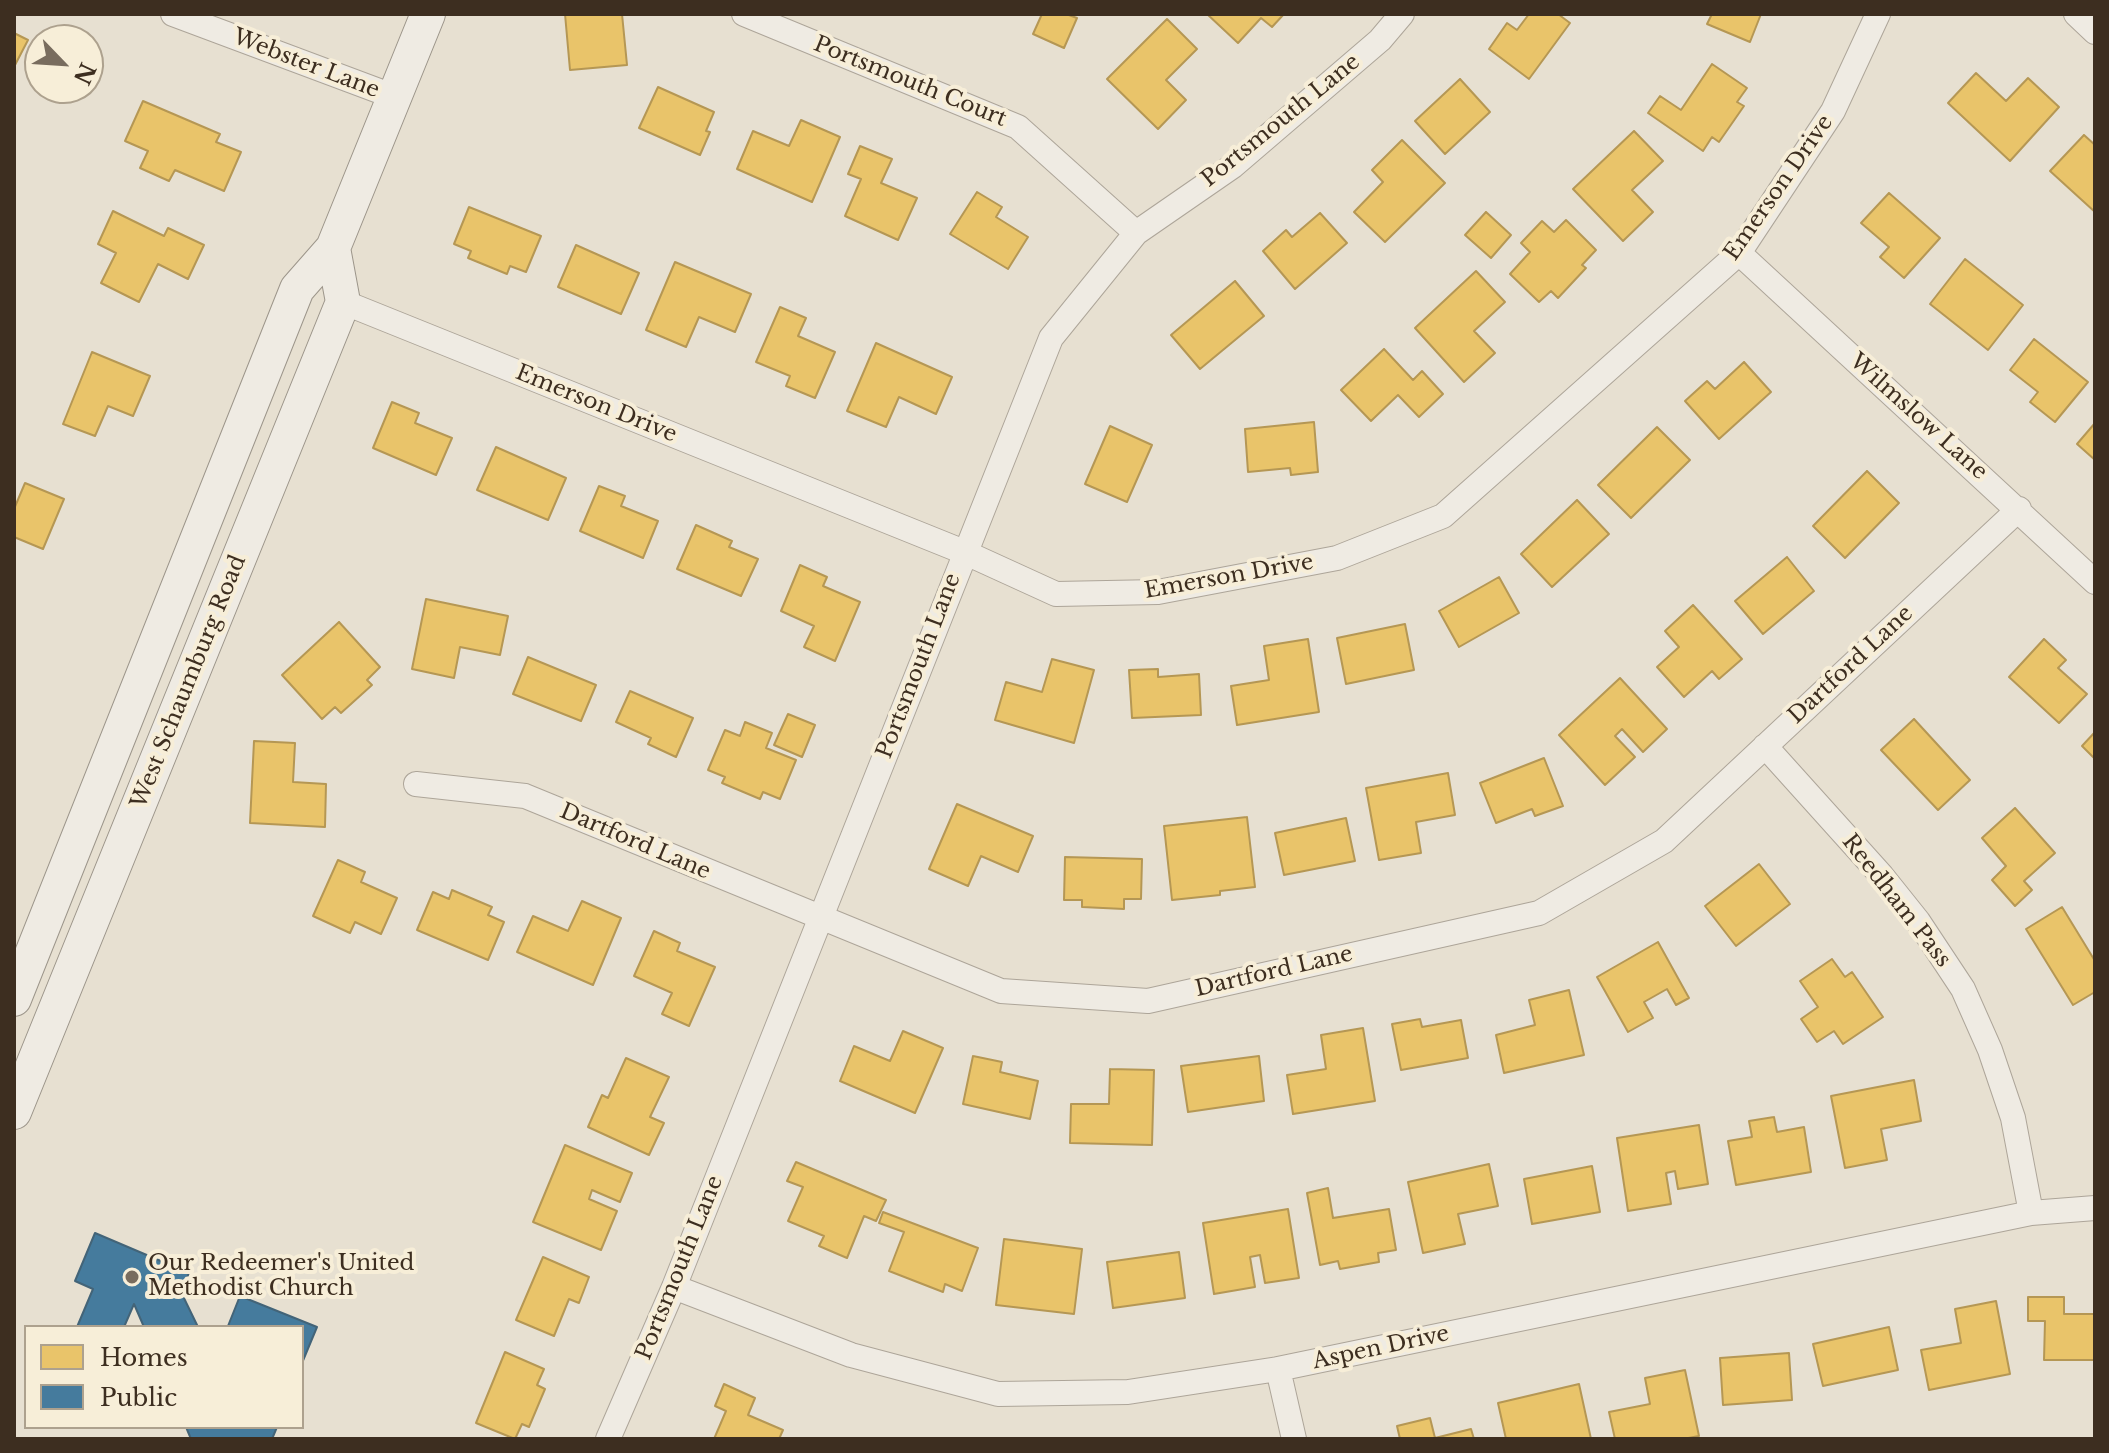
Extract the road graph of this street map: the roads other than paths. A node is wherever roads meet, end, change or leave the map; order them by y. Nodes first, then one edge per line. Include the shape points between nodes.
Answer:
1 (173, 14) edge
2 (428, 14) edge
3 (744, 14) edge
4 (1402, 14) edge
5 (1878, 14) edge
6 (2076, 14) edge
7 (2095, 32) edge
8 (395, 97) junction
9 (1136, 233) junction
10 (333, 248) junction
11 (1739, 253) junction
12 (343, 302) junction
13 (2019, 509) junction
14 (964, 552) junction
15 (2095, 582) edge
16 (1765, 746) junction
17 (416, 784) dead end
18 (820, 919) junction
19 (14, 999) edge
20 (14, 1112) edge
21 (2095, 1208) edge
22 (2031, 1213) junction
23 (674, 1287) junction
24 (1278, 1369) junction
25 (608, 1439) edge
26 (1294, 1439) edge

1 - 8 street, Webster Lane
2 - 8 main road, West Schaumburg Road
3 - 9 street, Portsmouth Court via 1018,127
4 - 9 street, Portsmouth Lane via 1380,40 1233,166
5 - 11 street, Emerson Drive via 1833,111
6 - 7 street
8 - 10 main road, West Schaumburg Road
9 - 14 street, Portsmouth Lane via 1051,338
10 - 12 main road
10 - 19 main road, West Schaumburg Road via 297,289
11 - 13 street, Wilmslow Lane
11 - 14 street, Emerson Drive via 1443,516 1337,558 1158,592 1056,594
12 - 14 street, Emerson Drive
12 - 20 main road, West Schaumburg Road
13 - 15 street, Wilmslow Lane
13 - 16 street, Dartford Lane
14 - 18 street, Portsmouth Lane
16 - 18 street, Dartford Lane via 1664,841 1539,913 1148,1001 1001,991
16 - 22 street, Reedham Pass via 1882,876 1963,989 2013,1118
17 - 18 street, Dartford Lane via 525,796
18 - 23 street, Portsmouth Lane
21 - 22 street, Aspen Drive
22 - 24 street, Aspen Drive
23 - 24 street, Aspen Drive via 851,1355 998,1394 1128,1392
23 - 25 street, Portsmouth Lane
24 - 26 street

